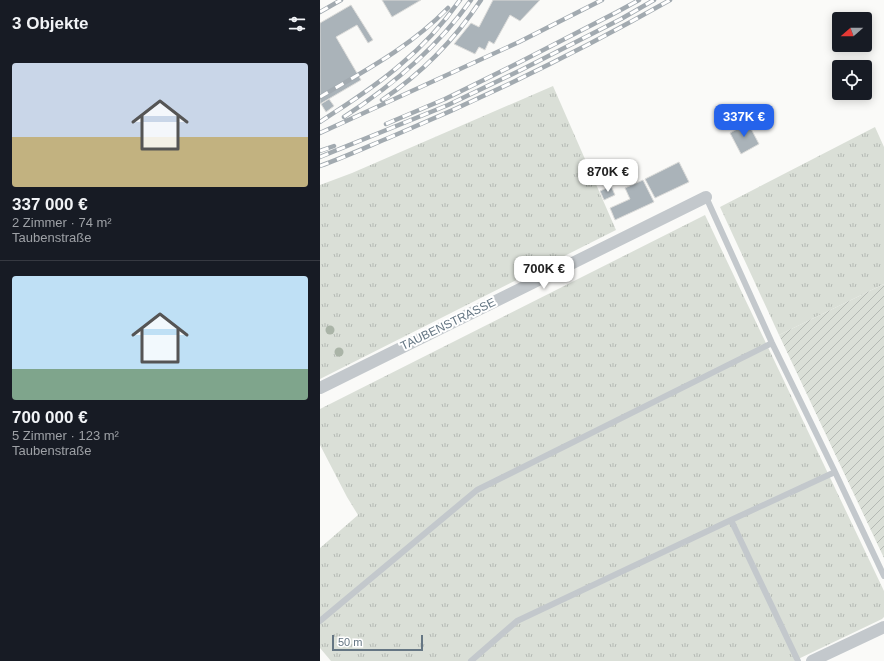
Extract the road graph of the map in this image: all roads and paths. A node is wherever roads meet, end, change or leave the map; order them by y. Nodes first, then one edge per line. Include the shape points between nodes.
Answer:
1 (706, 196) joint
2 (772, 343) junction
3 (320, 388) edge
4 (835, 472) junction
5 (731, 520) junction
6 (884, 576) edge
7 (320, 621) edge
8 (884, 627) edge
9 (825, 658) edge
10 (471, 661) edge
11 (798, 661) edge
12 (812, 661) edge

1 - 2 lane
1 - 3 street, TAUBENSTRASSE
2 - 4 lane
2 - 7 lane via 477,490
4 - 5 lane
4 - 6 lane
5 - 10 lane via 517,621
5 - 11 lane
8 - 9 street
9 - 12 street

